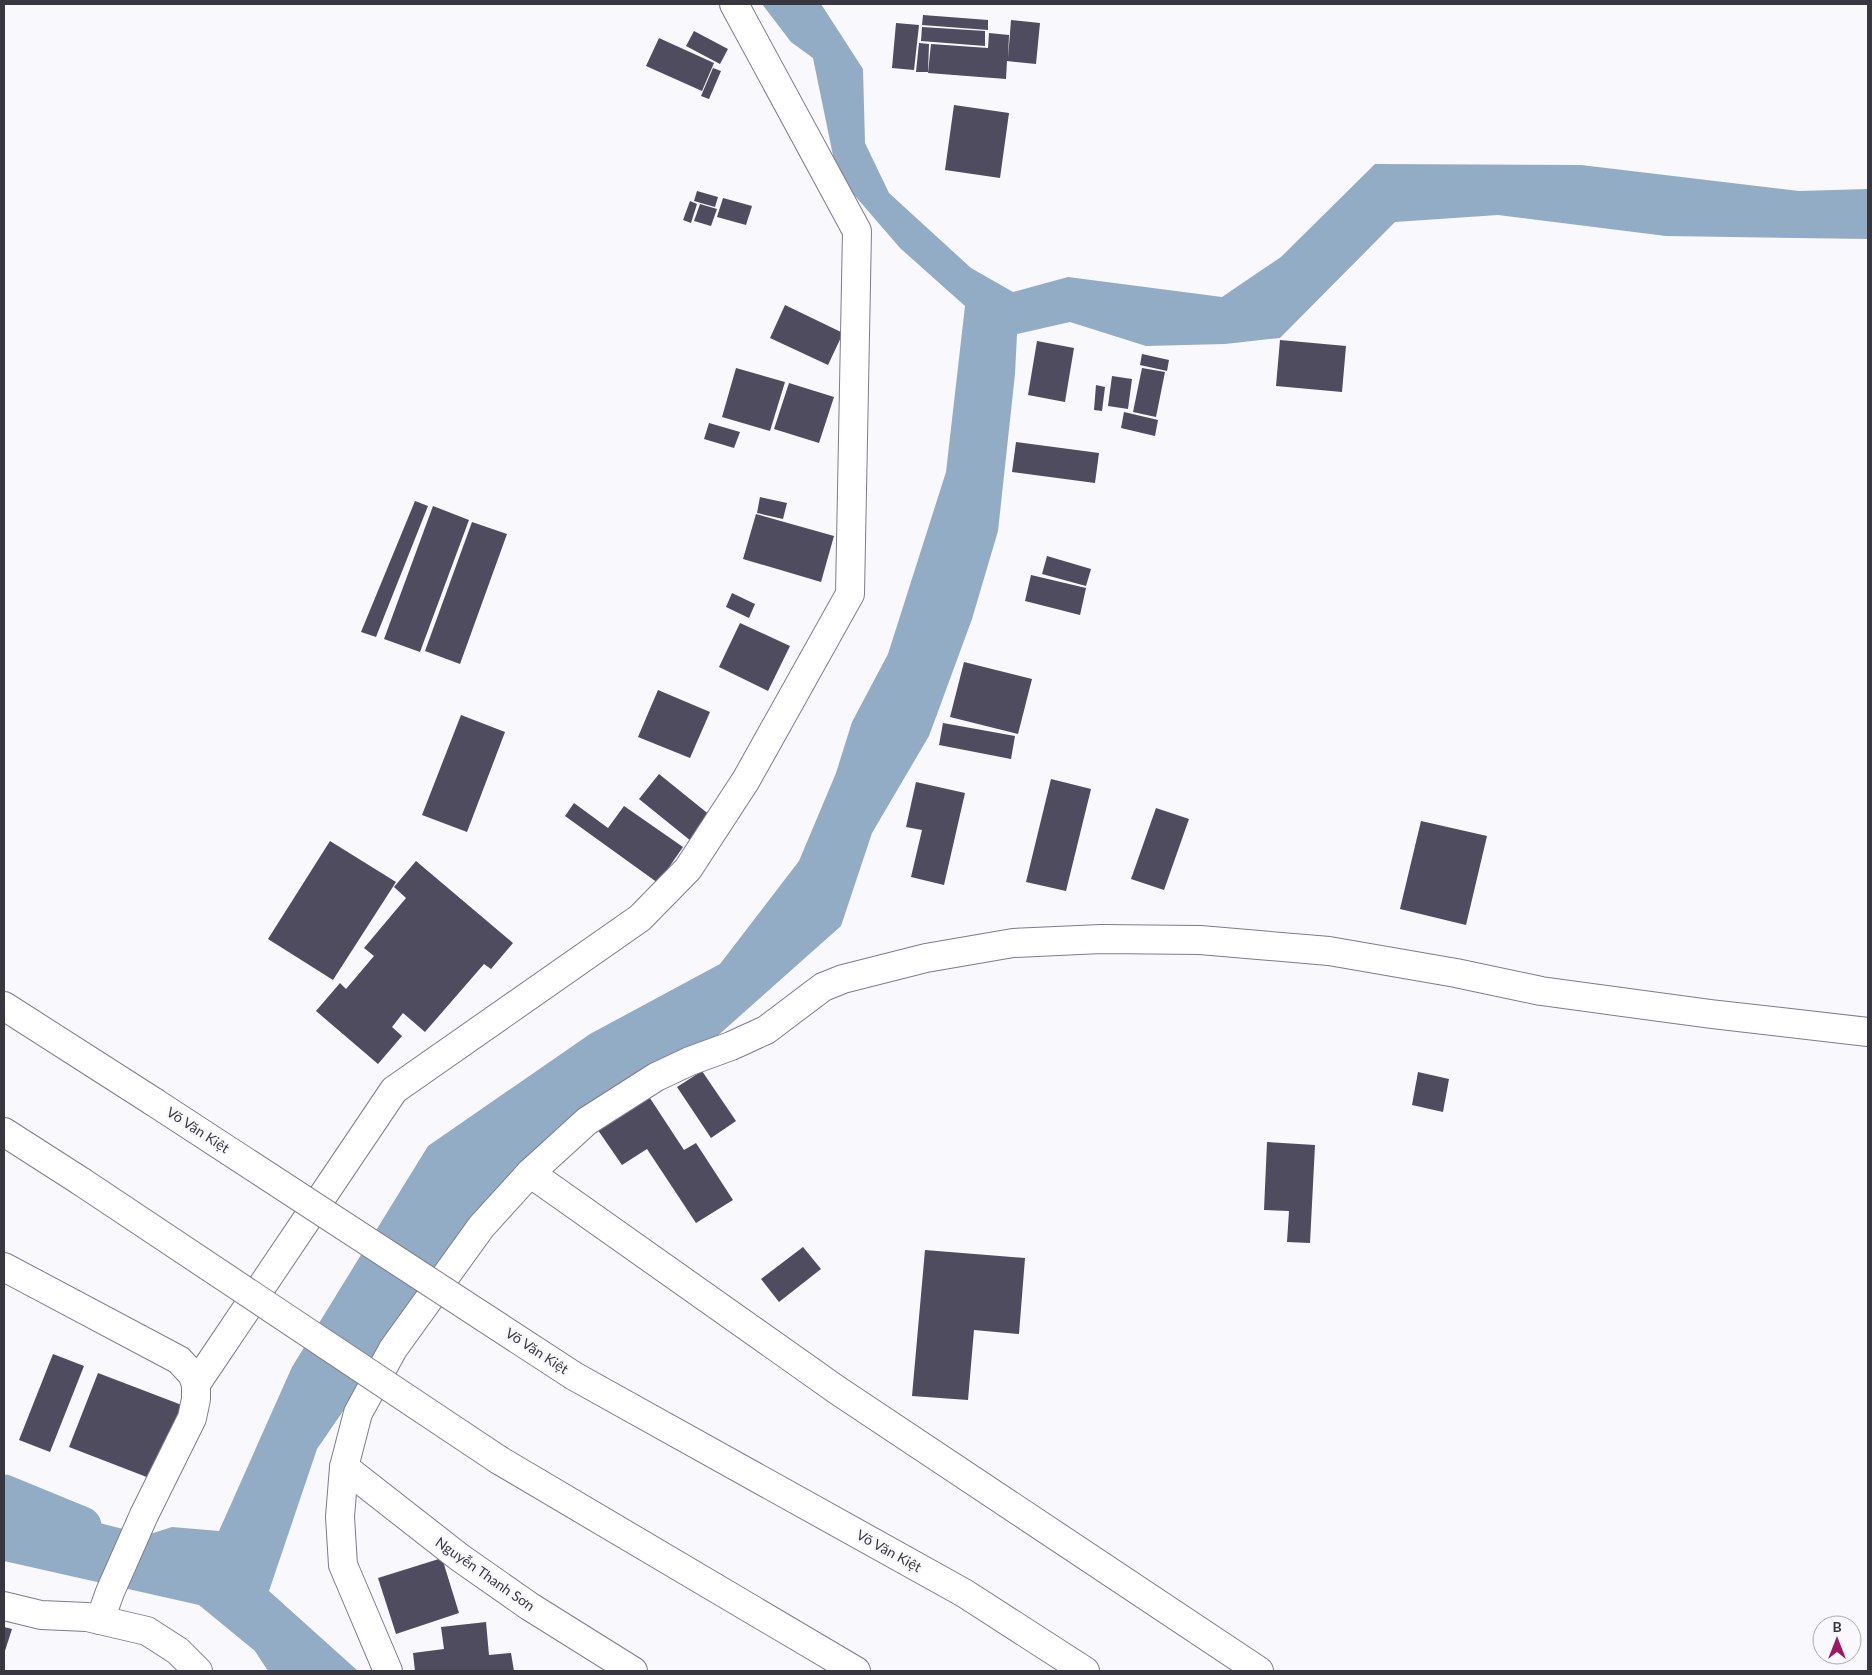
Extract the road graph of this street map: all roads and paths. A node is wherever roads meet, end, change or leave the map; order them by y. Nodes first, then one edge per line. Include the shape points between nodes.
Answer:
1 (734, 4) edge
2 (4, 1006) edge
3 (1868, 1032) edge
4 (4, 1132) edge
5 (530, 1173) junction
6 (4, 1267) edge
7 (196, 1384) junction
8 (344, 1467) junction
9 (4, 1606) edge
10 (100, 1620) junction
11 (198, 1671) edge
12 (388, 1671) edge
13 (634, 1671) edge
14 (856, 1671) edge
15 (1085, 1671) edge
16 (1259, 1671) edge

1 - 7 street via 857,231 850,594 746,780 688,870 640,918 394,1090
2 - 15 street, Võ Văn Kiệt, bridge via 574,1376 964,1593
3 - 5 street via 1541,991 1329,951 1200,940 1102,939 1013,944 926,958 843,979 823,988 766,1030 656,1077 612,1104 587,1121
4 - 14 street, bridge via 499,1460
5 - 8 street via 481,1227 393,1349 358,1413
5 - 16 street via 837,1390
6 - 7 street via 179,1360 192,1374
7 - 10 street via 192,1418 144,1515
8 - 12 street via 340,1517 343,1565
8 - 13 street, Nguyễn Thanh Sơn via 412,1522 529,1606
9 - 10 street via 41,1615
10 - 11 street via 147,1631 178,1651

